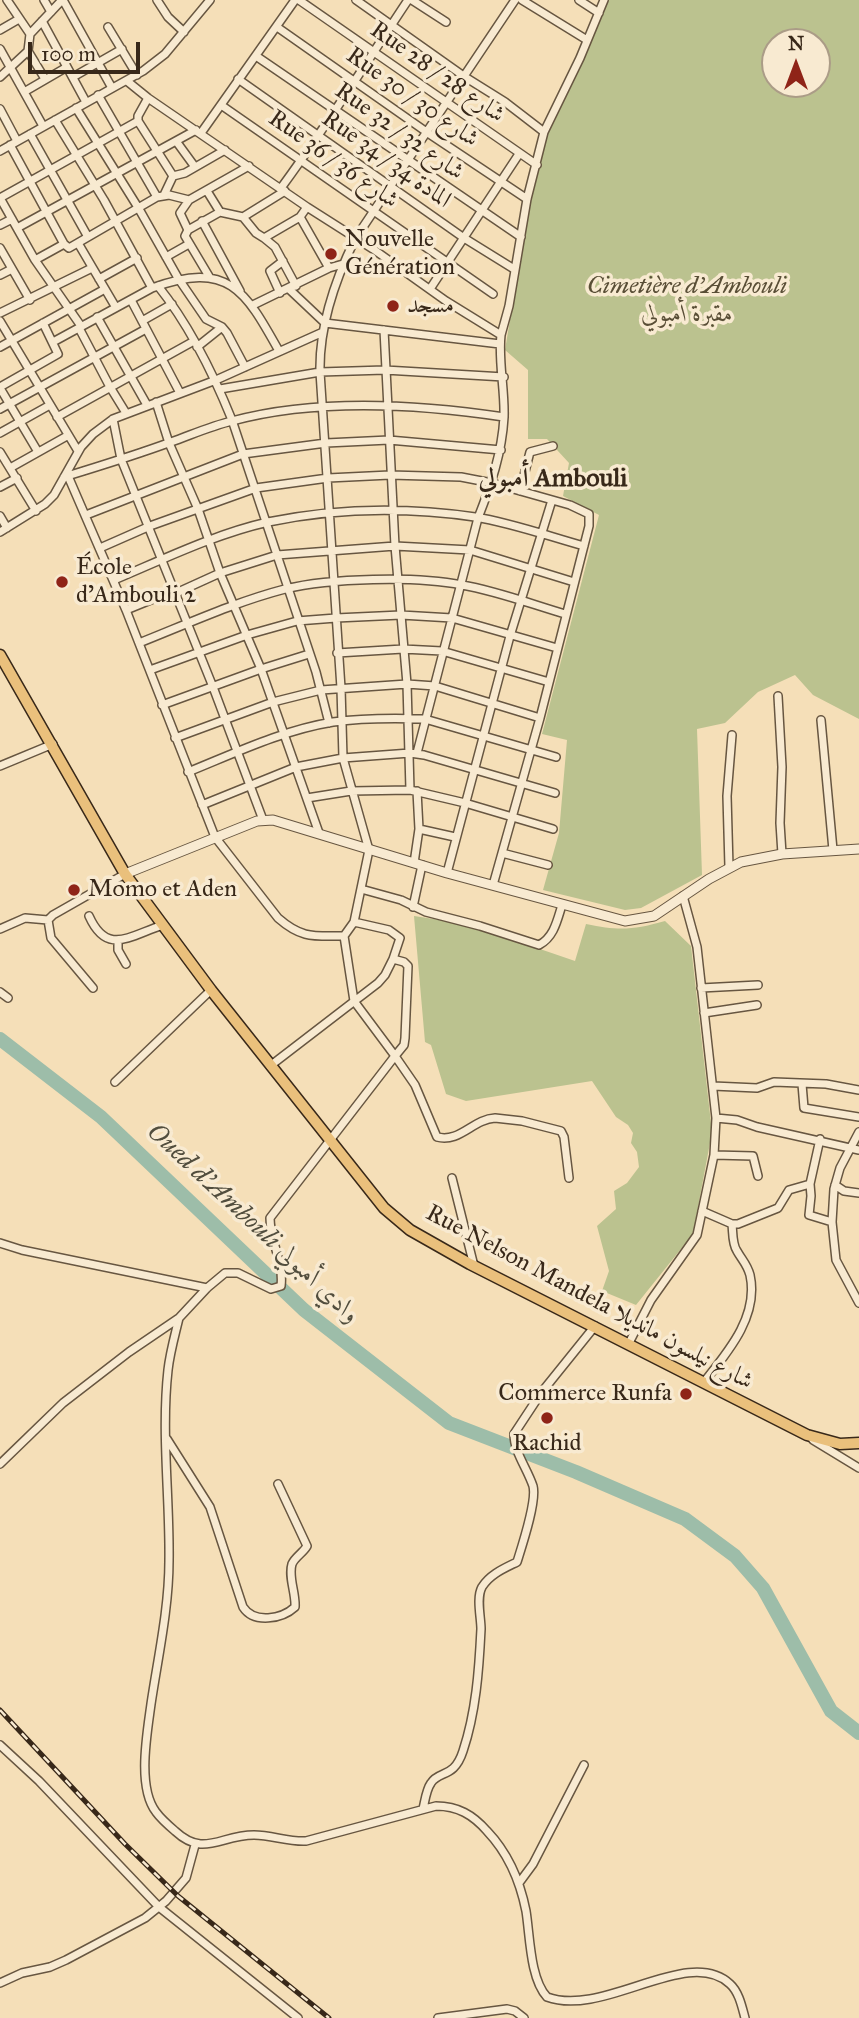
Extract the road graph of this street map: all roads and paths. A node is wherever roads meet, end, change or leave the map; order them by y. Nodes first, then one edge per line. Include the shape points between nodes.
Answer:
1 (7, 0) edge
2 (44, 0) edge
3 (62, 0) edge
4 (157, 0) edge
5 (210, 0) edge
6 (297, 0) edge
7 (356, 0) edge
8 (410, 0) edge
9 (515, 0) edge
10 (523, 0) edge
11 (579, 0) edge
12 (604, 0) edge
13 (51, 12) junction
14 (599, 13) junction
15 (19, 19) junction
16 (42, 20) junction
17 (446, 22) dead end
18 (391, 25) junction
19 (108, 27) dead end
20 (277, 27) junction
21 (0, 30) edge
22 (184, 32) junction
23 (30, 34) junction
24 (587, 40) junction
25 (122, 49) junction
26 (0, 50) edge
27 (28, 51) junction
28 (373, 52) junction
29 (256, 56) junction
30 (97, 63) junction
31 (10, 66) junction
32 (67, 66) junction
33 (137, 75) junction
34 (0, 77) edge
35 (72, 77) junction
36 (465, 77) junction
37 (45, 79) junction
38 (239, 79) junction
39 (127, 80) junction
40 (354, 82) junction
41 (112, 88) junction
42 (24, 92) junction
43 (98, 96) junction
44 (148, 98) junction
45 (86, 102) junction
46 (447, 104) junction
47 (221, 105) junction
48 (76, 108) junction
49 (0, 109) edge
50 (334, 110) junction
51 (55, 120) junction
52 (138, 121) junction
53 (43, 126) junction
54 (119, 131) junction
55 (198, 131) junction
56 (544, 132) junction
57 (428, 133) junction
58 (30, 134) junction
59 (319, 136) junction
60 (176, 141) junction
61 (13, 143) junction
62 (97, 143) junction
63 (225, 150) junction
64 (0, 151) edge
65 (156, 151) junction
66 (519, 154) junction
67 (76, 155) junction
68 (301, 161) junction
69 (137, 162) junction
70 (408, 162) junction
71 (537, 165) junction
72 (249, 166) junction
73 (195, 167) junction
74 (51, 169) junction
75 (116, 174) junction
76 (173, 176) junction
77 (30, 180) junction
78 (500, 183) junction
79 (95, 186) junction
80 (391, 186) junction
81 (283, 189) junction
82 (207, 191) junction
83 (161, 196) junction
84 (68, 200) junction
85 (189, 200) junction
86 (527, 200) junction
87 (307, 207) junction
88 (139, 209) junction
89 (46, 212) junction
90 (220, 212) junction
91 (374, 212) junction
92 (481, 212) junction
93 (300, 216) junction
94 (243, 217) junction
95 (12, 219) junction
96 (116, 221) junction
97 (202, 221) junction
98 (0, 225) edge
99 (17, 228) junction
100 (188, 230) junction
101 (88, 237) junction
102 (521, 237) junction
103 (264, 238) junction
104 (464, 238) junction
105 (355, 240) junction
106 (78, 243) junction
107 (64, 244) junction
108 (189, 244) junction
109 (0, 248) edge
110 (166, 257) junction
111 (137, 258) junction
112 (35, 260) junction
113 (283, 261) junction
114 (343, 264) junction
115 (448, 264) junction
116 (92, 268) junction
117 (328, 268) junction
118 (12, 269) junction
119 (514, 269) junction
120 (0, 275) edge
121 (178, 278) junction
122 (210, 278) junction
123 (99, 279) junction
124 (56, 287) junction
125 (155, 287) junction
126 (293, 288) junction
127 (105, 289) junction
128 (430, 289) junction
129 (242, 293) junction
130 (280, 293) junction
131 (493, 293) dead end
132 (131, 299) junction
133 (30, 300) junction
134 (172, 304) junction
135 (253, 305) junction
136 (116, 306) junction
137 (69, 309) junction
138 (0, 313) edge
139 (97, 317) junction
140 (0, 321) edge
141 (43, 323) junction
142 (144, 325) junction
143 (80, 327) junction
144 (222, 327) junction
145 (324, 328) junction
146 (384, 330) junction
147 (501, 339) junction
148 (12, 340) junction
149 (53, 342) junction
150 (196, 344) junction
151 (114, 346) junction
152 (0, 347) edge
153 (279, 351) junction
154 (94, 358) junction
155 (162, 358) junction
156 (245, 367) junction
157 (30, 370) junction
158 (385, 370) junction
159 (320, 372) junction
160 (131, 375) junction
161 (504, 377) junction
162 (216, 380) junction
163 (0, 387) edge
164 (110, 387) junction
165 (40, 388) junction
166 (220, 389) junction
167 (180, 393) junction
168 (156, 402) junction
169 (9, 404) junction
170 (50, 405) junction
171 (147, 405) junction
172 (323, 407) junction
173 (388, 407) junction
174 (0, 409) edge
175 (126, 413) junction
176 (57, 416) junction
177 (504, 417) junction
178 (113, 419) junction
179 (232, 420) junction
180 (20, 422) junction
181 (0, 433) edge
182 (67, 436) junction
183 (389, 440) junction
184 (169, 443) junction
185 (326, 443) junction
186 (553, 446) dead end
187 (500, 450) junction
188 (78, 451) junction
189 (0, 452) edge
190 (38, 452) junction
191 (243, 454) junction
192 (121, 460) junction
193 (10, 468) junction
194 (390, 475) junction
195 (66, 477) junction
196 (184, 477) junction
197 (16, 478) junction
198 (328, 478) junction
199 (492, 483) junction
200 (0, 487) edge
201 (256, 488) junction
202 (520, 491) junction
203 (137, 495) junction
204 (551, 500) junction
205 (198, 509) junction
206 (393, 509) junction
207 (36, 511) junction
208 (86, 515) junction
209 (329, 515) junction
210 (0, 516) edge
211 (478, 518) junction
212 (266, 523) junction
213 (150, 526) junction
214 (4, 530) edge
215 (541, 534) junction
216 (209, 541) junction
217 (395, 546) junction
218 (584, 546) junction
219 (100, 548) junction
220 (332, 550) junction
221 (470, 550) junction
222 (277, 555) junction
223 (163, 560) junction
224 (531, 569) junction
225 (220, 573) junction
226 (398, 579) junction
227 (114, 580) junction
228 (574, 582) junction
229 (334, 583) junction
230 (461, 584) junction
231 (287, 589) junction
232 (175, 592) junction
233 (521, 601) junction
234 (234, 605) junction
235 (126, 610) junction
236 (565, 614) junction
237 (401, 615) junction
238 (336, 618) junction
239 (452, 618) junction
240 (297, 621) junction
241 (187, 624) junction
242 (247, 635) junction
243 (510, 636) junction
244 (139, 643) junction
245 (557, 648) junction
246 (403, 649) junction
247 (443, 651) junction
248 (199, 653) junction
249 (337, 653) junction
250 (309, 654) junction
251 (0, 655) edge
252 (261, 669) junction
253 (150, 670) junction
254 (503, 670) junction
255 (549, 682) junction
256 (407, 684) junction
257 (435, 686) junction
258 (213, 687) junction
259 (341, 688) junction
260 (321, 690) junction
261 (778, 696) dead end
262 (273, 702) junction
263 (494, 703) junction
264 (162, 705) junction
265 (540, 718) junction
266 (407, 719) junction
267 (425, 719) junction
268 (225, 720) junction
269 (821, 720) dead end
270 (341, 721) junction
271 (329, 723) junction
272 (284, 734) junction
273 (732, 735) dead end
274 (485, 736) junction
275 (175, 738) junction
276 (53, 744) junction
277 (530, 750) junction
278 (238, 752) junction
279 (414, 753) junction
280 (556, 757) dead end
281 (343, 758) junction
282 (0, 765) edge
283 (296, 767) junction
284 (475, 771) junction
285 (188, 772) junction
286 (522, 783) junction
287 (251, 785) junction
288 (413, 790) junction
289 (351, 791) junction
290 (555, 793) dead end
291 (307, 798) junction
292 (465, 803) junction
293 (202, 805) junction
294 (512, 817) junction
295 (263, 820) junction
296 (419, 829) junction
297 (553, 830) dead end
298 (319, 833) junction
299 (215, 837) junction
300 (455, 837) junction
301 (833, 849) junction
302 (859, 849) edge
303 (369, 850) junction
304 (502, 853) junction
305 (782, 854) junction
306 (418, 864) junction
307 (548, 865) dead end
308 (729, 867) junction
309 (447, 873) junction
310 (125, 874) junction
311 (493, 885) junction
312 (361, 889) junction
313 (683, 896) junction
314 (562, 905) junction
315 (414, 907) junction
316 (89, 916) dead end
317 (48, 920) junction
318 (354, 922) junction
319 (163, 925) junction
320 (0, 929) edge
321 (344, 936) junction
322 (118, 941) junction
323 (393, 960) junction
324 (126, 964) dead end
325 (758, 985) dead end
326 (93, 988) dead end
327 (701, 988) junction
328 (211, 989) junction
329 (0, 992) edge
330 (8, 998) dead end
331 (354, 1001) junction
332 (757, 1004) dead end
333 (704, 1013) junction
334 (395, 1056) junction
335 (270, 1066) junction
336 (115, 1082) dead end
337 (802, 1084) junction
338 (713, 1086) junction
339 (859, 1090) edge
340 (859, 1117) edge
341 (716, 1118) junction
342 (859, 1132) edge
343 (329, 1139) junction
344 (820, 1139) junction
345 (850, 1148) junction
346 (859, 1150) edge
347 (714, 1155) junction
348 (758, 1176) dead end
349 (452, 1178) dead end
350 (569, 1178) dead end
351 (810, 1184) junction
352 (835, 1185) junction
353 (859, 1193) edge
354 (702, 1211) junction
355 (832, 1222) junction
356 (732, 1224) junction
357 (0, 1243) edge
358 (474, 1266) junction
359 (207, 1287) junction
360 (859, 1303) edge
361 (178, 1318) junction
362 (595, 1326) junction
363 (629, 1343) junction
364 (704, 1382) junction
365 (807, 1436) junction
366 (166, 1438) junction
367 (859, 1443) edge
368 (0, 1464) edge
369 (859, 1468) edge
370 (278, 1484) dead end
371 (0, 1745) edge
372 (584, 1765) dead end
373 (423, 1809) junction
374 (195, 1845) junction
375 (519, 1883) junction
376 (159, 1907) junction
377 (0, 1983) edge
378 (668, 1986) dead end
379 (569, 2010) dead end
380 (298, 2018) edge
381 (438, 2018) edge
382 (524, 2018) edge
383 (745, 2018) edge

1 - 15 street
2 - 13 street
3 - 13 street
3 - 30 street
4 - 22 street
5 - 22 street
6 - 20 street
6 - 28 street, Rue 28 / شارع 28
7 - 18 street
8 - 17 street
8 - 18 street
9 - 36 street
10 - 24 street
11 - 14 street
12 - 14 street
13 - 16 street
14 - 24 street
15 - 21 street
15 - 23 street
16 - 23 street
16 - 32 street
18 - 28 street
18 - 36 street
19 - 25 street
20 - 29 street
20 - 40 street, Rue 30 / شارع 30
22 - 33 street
23 - 27 street
24 - 56 street
25 - 30 street
25 - 33 street
26 - 31 street
27 - 31 street
27 - 37 street
28 - 40 street
28 - 46 street, Rue 28 / شارع 28
29 - 38 street
29 - 50 street, Rue 32 / شارع 32
30 - 35 street
30 - 41 street
31 - 34 street
31 - 42 street
32 - 35 street
32 - 37 street
33 - 39 street
35 - 45 street
36 - 46 street
36 - 56 street
37 - 42 street
38 - 47 street
38 - 59 street, Rue 34 / المادة 34
39 - 41 street
39 - 44 street
40 - 50 street
40 - 57 street, Rue 30 / شارع 30
41 - 43 street
42 - 53 street
43 - 45 street
43 - 54 street
44 - 52 street
44 - 55 street
45 - 48 street
46 - 57 street
46 - 66 street, Rue 28 / شارع 28
47 - 55 street
47 - 68 street, Rue 36 / شارع 36
48 - 51 street
48 - 62 street
49 - 61 street
50 - 59 street
50 - 70 street, Rue 32 / شارع 32
51 - 53 street
51 - 67 street
52 - 54 street
52 - 65 street
53 - 58 street
54 - 62 street
54 - 69 street
55 - 60 street
55 - 63 street
56 - 71 street
57 - 70 street
57 - 78 street, Rue 30 / شارع 30
58 - 61 street
58 - 74 street
59 - 68 street
59 - 80 street, Rue 34 / المادة 34
60 - 65 street
60 - 73 street
61 - 64 street
61 - 77 street
62 - 67 street
62 - 75 street
63 - 72 street
63 - 73 street
65 - 69 street
65 - 76 street
66 - 71 street, Rue 28 / شارع 28
66 - 78 street
67 - 74 street
67 - 79 street
68 - 81 street
68 - 91 street, Rue 36 / شارع 36
69 - 75 street
69 - 83 street
70 - 80 street
70 - 92 street, Rue 32 / شارع 32
71 - 86 street
72 - 81 street
72 - 82 street
73 - 76 street
74 - 77 street
74 - 84 street
75 - 79 street
75 - 88 street
76 - 83 street
77 - 89 street
77 - 95 street via 0,198
78 - 86 street, Rue 30 / شارع 30
78 - 92 street
79 - 84 street
79 - 96 street
80 - 91 street
80 - 104 street, Rue 34 / المادة 34
81 - 87 street
81 - 94 street
82 - 85 street
82 - 90 street
83 - 85 street
83 - 88 street
84 - 89 street
84 - 101 street
85 - 100 street via 180,213
86 - 102 street
87 - 93 street
87 - 105 street
88 - 96 street
88 - 110 street
89 - 99 street
89 - 107 street
90 - 94 street
90 - 97 street
91 - 105 street
91 - 115 street, Rue 36 / شارع 36
92 - 102 street, Rue 32 / شارع 32
92 - 104 street
93 - 103 street
93 - 117 street
94 - 103 street
95 - 98 street
95 - 99 street
96 - 101 street
96 - 111 street
97 - 100 street
97 - 129 street
99 - 112 street
100 - 108 street
101 - 106 street
102 - 119 street
103 - 113 street
104 - 115 street
104 - 119 street, Rue 34 / المادة 34
105 - 114 street
105 - 128 street
106 - 107 street via 70,248
106 - 116 street
107 - 112 street
108 - 110 street
108 - 122 street
109 - 118 street
110 - 121 street
111 - 123 street
111 - 125 street
112 - 124 street
113 - 126 street
113 - 130 street via 270,271
114 - 117 street
114 - 145 street
115 - 128 street
115 - 131 street, Rue 36 / شارع 36
116 - 123 street
116 - 124 street
117 - 126 street
118 - 120 street
118 - 133 street
119 - 147 street
121 - 122 street
121 - 125 street
121 - 144 street via 206,319
122 - 129 street
123 - 127 street
124 - 133 street
124 - 137 street
125 - 132 street
125 - 134 street
126 - 130 street
126 - 145 street
127 - 136 street
127 - 137 street
128 - 147 street
129 - 135 street
130 - 135 street
132 - 136 street
132 - 142 street
133 - 138 street
134 - 142 street
134 - 150 street
135 - 153 street
136 - 139 street
137 - 141 street
137 - 143 street
139 - 143 street
139 - 151 street
140 - 148 street
141 - 148 street
141 - 149 street
142 - 151 street
142 - 155 street
143 - 149 street
143 - 154 street
144 - 150 street
144 - 156 street
145 - 146 street
145 - 153 street
145 - 159 street
146 - 147 street
146 - 158 street
147 - 161 street
148 - 152 street
148 - 157 street
149 - 157 street via 58,354
150 - 155 street
150 - 162 street
151 - 154 street
151 - 160 street
153 - 156 street
154 - 164 street
154 - 165 street
155 - 160 street
155 - 167 street
156 - 162 street
157 - 163 street
157 - 165 street
158 - 159 street
158 - 161 street
158 - 173 street
159 - 166 street
159 - 172 street
160 - 164 street
160 - 171 street
161 - 177 street
162 - 166 street
162 - 167 street
163 - 169 street
164 - 175 street
164 - 176 street
165 - 169 street
165 - 170 street
166 - 179 street
167 - 168 street
168 - 171 street
168 - 184 street
169 - 174 street
169 - 180 street
170 - 176 street
170 - 180 street
171 - 175 street
172 - 173 street
172 - 179 street
172 - 185 street
173 - 177 street via 441,408
173 - 183 street
175 - 178 street
176 - 182 street
177 - 187 street
178 - 188 street
178 - 192 street
179 - 184 street
179 - 191 street
180 - 181 street
180 - 190 street
182 - 188 street
182 - 190 street
183 - 185 street
183 - 187 street
183 - 194 street
184 - 192 street
184 - 196 street
185 - 191 street
185 - 198 street
186 - 202 street via 530,452
187 - 199 street
188 - 195 street
189 - 193 street
190 - 193 street
191 - 196 street
191 - 201 street
192 - 195 street
192 - 203 street
193 - 197 street
194 - 198 street
194 - 199 street via 461,477
194 - 206 street
195 - 207 street
195 - 208 street
196 - 203 street
196 - 205 street
197 - 200 street
197 - 207 street
198 - 201 street
198 - 209 street
199 - 202 street
199 - 211 street
201 - 205 street
201 - 212 street
202 - 204 street
203 - 208 street
203 - 213 street
204 - 215 street
204 - 218 street via 589,514
205 - 213 street
205 - 216 street
206 - 209 street
206 - 211 street
206 - 217 street
207 - 214 street
208 - 219 street
209 - 212 street
209 - 220 street
210 - 214 street
211 - 215 street
211 - 221 street
212 - 216 street
212 - 222 street
213 - 219 street
213 - 223 street
215 - 218 street
215 - 224 street
216 - 223 street
216 - 225 street
217 - 220 street
217 - 221 street
217 - 226 street
218 - 228 street
219 - 227 street
220 - 222 street
220 - 229 street
221 - 224 street
221 - 230 street
222 - 225 street
222 - 231 street
223 - 227 street
223 - 232 street
224 - 228 street
224 - 233 street
225 - 232 street
225 - 234 street
226 - 229 street
226 - 230 street
226 - 237 street
227 - 235 street
228 - 236 street
229 - 231 street
229 - 238 street
230 - 233 street
230 - 239 street
231 - 234 street
231 - 240 street
232 - 235 street
232 - 241 street
233 - 236 street
233 - 243 street
234 - 241 street
234 - 242 street
235 - 244 street
236 - 245 street
237 - 238 street
237 - 239 street
237 - 246 street
238 - 240 street
238 - 249 street
239 - 243 street
239 - 247 street
240 - 242 street
240 - 250 street
241 - 244 street
241 - 248 street
242 - 248 street
242 - 252 street
243 - 245 street
243 - 254 street
244 - 253 street
245 - 255 street
246 - 247 street
246 - 249 street
246 - 256 street
247 - 254 street
247 - 257 street
248 - 253 street
248 - 258 street
249 - 259 street
250 - 252 street
250 - 260 street
251 - 276 main road, Rue Nelson Mandela شارع نيلسون مانديلا
252 - 258 street
252 - 262 street
253 - 264 street
254 - 255 street
254 - 263 street
255 - 265 street
256 - 257 street
256 - 259 street
256 - 266 street
257 - 263 street
257 - 267 street
258 - 264 street
258 - 268 street
259 - 260 street
259 - 270 street
260 - 262 street
260 - 271 street
261 - 305 street
262 - 268 street
262 - 272 street
263 - 265 street
263 - 274 street
264 - 275 street
265 - 277 street
266 - 267 street
266 - 270 street
266 - 279 street
267 - 274 street
267 - 279 street
268 - 275 street
268 - 278 street
269 - 301 street
270 - 271 street
270 - 281 street
271 - 272 street
272 - 278 street
272 - 283 street
273 - 308 street via 727,796
274 - 277 street
274 - 284 street
275 - 285 street
276 - 282 street
276 - 310 main road, Rue Nelson Mandela شارع نيلسون مانديلا
277 - 280 street
277 - 286 street
278 - 285 street
278 - 287 street
279 - 281 street
279 - 284 street
279 - 288 street
281 - 283 street
281 - 289 street
283 - 287 street
283 - 291 street
284 - 286 street
284 - 292 street
285 - 293 street
286 - 290 street
286 - 294 street
287 - 293 street
287 - 295 street
288 - 289 street
288 - 292 street
288 - 296 street
289 - 291 street
289 - 303 street
291 - 298 street
292 - 294 street
292 - 300 street
293 - 299 street
294 - 297 street
294 - 304 street
295 - 298 street
295 - 299 street
296 - 300 street
296 - 306 street
298 - 303 street
299 - 310 street
299 - 321 street via 291,929 306,936
300 - 309 street
301 - 302 street
301 - 305 street
303 - 306 street
303 - 312 street
304 - 307 street
304 - 311 street
305 - 308 street
306 - 309 street
306 - 315 street
308 - 313 street
309 - 311 street
310 - 317 street
310 - 319 main road, Rue Nelson Mandela شارع نيلسون مانديلا
311 - 314 street
312 - 315 street
312 - 318 street
313 - 314 street via 654,916 625,921
313 - 327 street via 695,935
314 - 315 street via 556,927 539,946
316 - 322 street via 103,938
317 - 320 street via 25,918
317 - 326 street via 51,938
318 - 321 street
318 - 323 street via 396,933 400,938
319 - 322 street
319 - 328 main road, Rue Nelson Mandela شارع نيلسون مانديلا
321 - 331 street
322 - 324 street
323 - 331 street via 378,983
323 - 334 street via 408,966 404,1045
325 - 327 street
327 - 333 street
328 - 335 main road, Rue Nelson Mandela شارع نيلسون مانديلا
328 - 336 street
329 - 330 street
331 - 334 street
331 - 335 street
332 - 333 street
333 - 338 street
334 - 343 street
334 - 350 street via 415,1085 437,1137 454,1137 487,1118 561,1131
335 - 343 main road, Rue Nelson Mandela شارع نيلسون مانديلا
337 - 338 street
337 - 339 street
337 - 340 street via 804,1108
338 - 341 street
341 - 344 street
341 - 347 street
342 - 345 street
343 - 358 main road, Rue Nelson Mandela شارع نيلسون مانديلا via 384,1208 410,1230
343 - 359 street via 270,1217 283,1273 281,1286 271,1289 231,1271
344 - 345 street
344 - 351 street
345 - 346 street
345 - 352 street
347 - 348 street via 753,1156
347 - 354 street
349 - 358 street
351 - 355 street via 809,1215
351 - 356 street via 789,1190 778,1208
352 - 353 street
352 - 355 street
354 - 356 street
354 - 363 street via 692,1245 651,1300
355 - 360 street via 836,1260
356 - 364 street via 735,1247 750,1273 750,1299 733,1345
357 - 359 street
358 - 362 main road, Rue Nelson Mandela شارع نيلسون مانديلا
359 - 361 street
361 - 366 street via 168,1370
361 - 368 street via 63,1403
362 - 363 main road, Rue Nelson Mandela شارع نيلسون مانديلا
362 - 373 street via 514,1434 533,1498 517,1562 493,1576 480,1593 474,1704 463,1753 456,1767 429,1785
363 - 364 main road, Rue Nelson Mandela شارع نيلسون مانديلا
364 - 365 main road, Rue Nelson Mandela شارع نيلسون مانديلا
365 - 367 main road, Rue Nelson Mandela شارع نيلسون مانديلا via 840,1444
365 - 369 street
366 - 370 street via 210,1507 243,1607 255,1618 295,1607 291,1568 307,1546
366 - 374 street via 169,1561 144,1787 157,1815
371 - 376 street
372 - 375 street
373 - 374 street via 306,1840 252,1835
373 - 375 street via 447,1806 475,1819 493,1837
374 - 376 street via 186,1878
375 - 379 street via 541,1989
376 - 377 street via 83,1952
376 - 380 street
378 - 383 street via 696,1978 724,1979 733,1986
381 - 382 street via 507,2009

